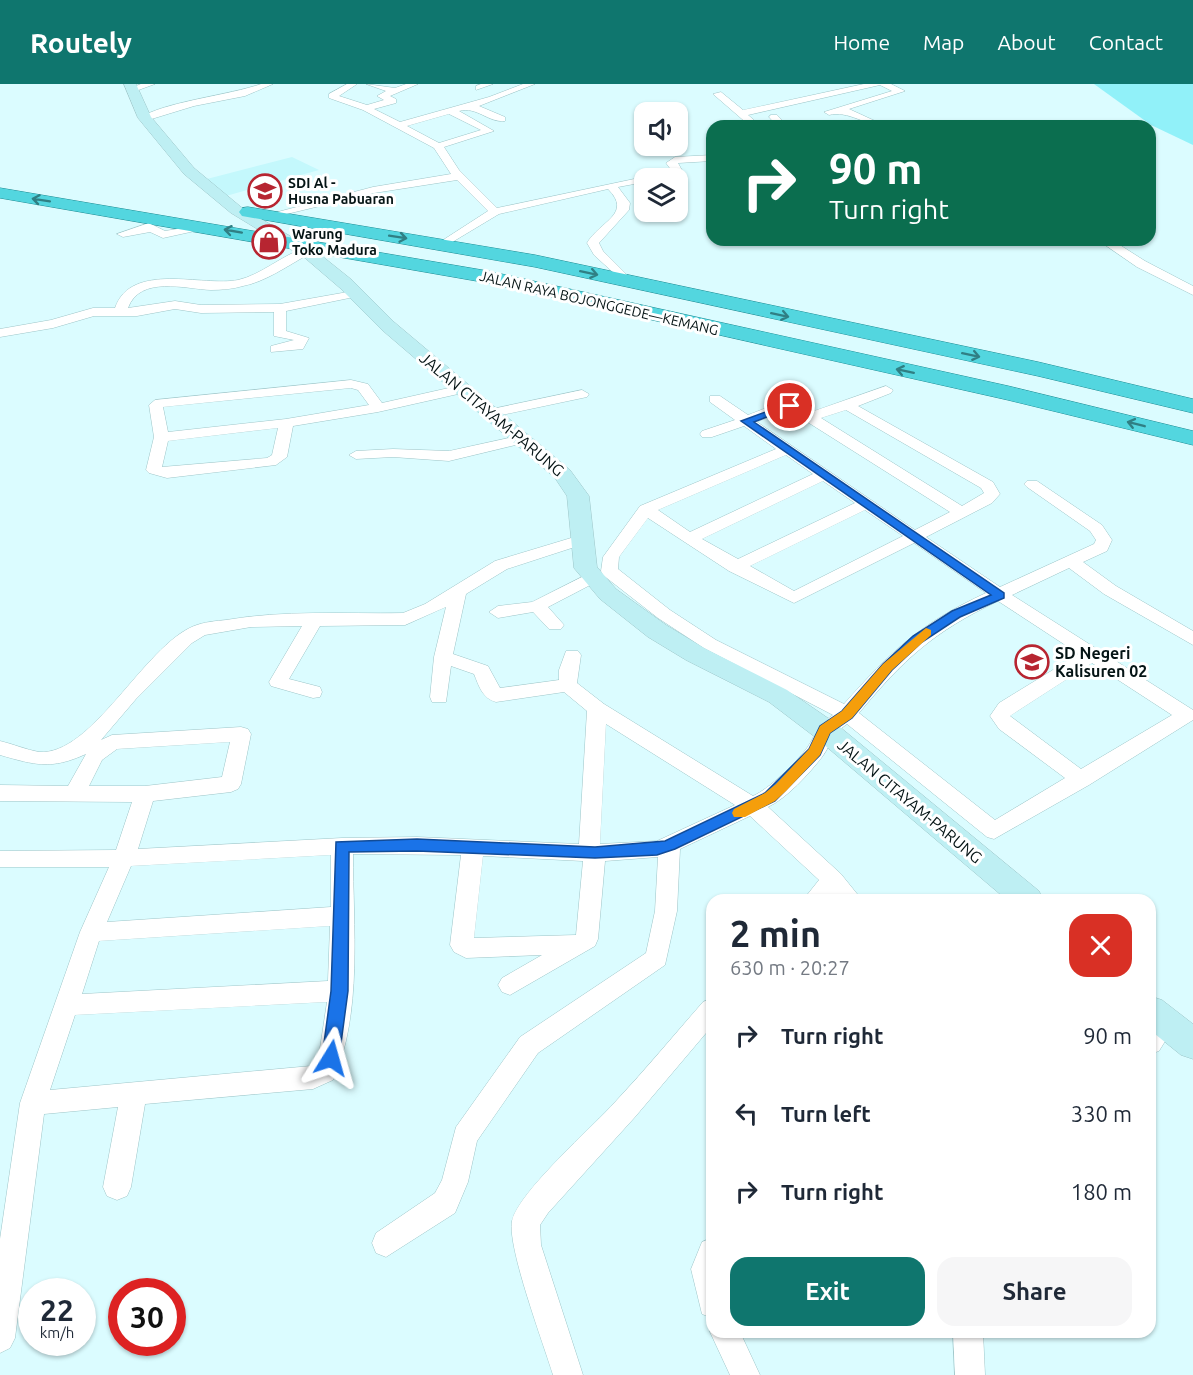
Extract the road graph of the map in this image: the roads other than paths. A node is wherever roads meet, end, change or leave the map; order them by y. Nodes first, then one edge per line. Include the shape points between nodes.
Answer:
1 (269, 84) edge
2 (353, 84) edge
3 (370, 84) edge
4 (414, 84) edge
5 (489, 84) edge
6 (531, 84) edge
7 (876, 84) edge
8 (884, 84) edge
9 (138, 86) edge
10 (479, 88) dead end
11 (394, 91) junction
12 (718, 93) dead end
13 (817, 97) junction
14 (470, 105) junction
15 (366, 108) junction
16 (843, 109) junction
17 (451, 111) junction
18 (829, 112) dead end
19 (743, 113) junction
20 (774, 117) dead end
21 (145, 118) junction
22 (425, 118) junction
23 (502, 119) dead end
24 (750, 120) edge
25 (777, 120) edge
26 (868, 120) edge
27 (435, 123) dead end
28 (399, 126) junction
29 (446, 129) dead end
30 (467, 139) junction
31 (438, 146) junction
32 (706, 158) edge
33 (460, 176) junction
34 (610, 185) junction
35 (0, 193) edge
36 (204, 205) dead end
37 (236, 210) junction
38 (495, 212) junction
39 (274, 216) junction
40 (207, 227) junction
41 (123, 234) dead end
42 (444, 244) junction
43 (298, 246) junction
44 (1114, 246) edge
45 (628, 282) junction
46 (1193, 291) edge
47 (355, 293) junction
48 (280, 308) junction
49 (120, 312) junction
50 (0, 333) edge
51 (276, 348) dead end
52 (462, 389) junction
53 (886, 390) dead end
54 (582, 394) dead end
55 (715, 399) dead end
56 (848, 405) junction
57 (1193, 406) edge
58 (378, 408) junction
59 (492, 413) junction
60 (811, 417) junction
61 (746, 421) junction
62 (286, 423) junction
63 (707, 434) dead end
64 (161, 437) junction
65 (1193, 438) edge
66 (523, 439) junction
67 (786, 450) junction
68 (356, 455) dead end
69 (824, 475) junction
70 (1032, 484) dead end
71 (866, 504) junction
72 (646, 509) junction
73 (962, 513) junction
74 (914, 538) junction
75 (689, 539) junction
76 (580, 540) junction
77 (1072, 562) junction
78 (735, 567) junction
79 (592, 577) junction
80 (458, 590) junction
81 (1000, 596) junction
82 (537, 606) junction
83 (498, 612) dead end
84 (314, 621) junction
85 (555, 625) dead end
86 (1193, 639) edge
87 (572, 655) dead end
88 (1091, 655) junction
89 (443, 657) junction
90 (568, 685) junction
91 (313, 692) dead end
92 (439, 697) dead end
93 (597, 709) junction
94 (847, 714) junction
95 (1191, 718) edge
96 (825, 730) junction
97 (0, 748) edge
98 (1082, 780) junction
99 (0, 793) edge
100 (74, 794) junction
101 (145, 794) junction
102 (754, 807) junction
103 (670, 845) junction
104 (342, 846) junction
105 (473, 848) junction
106 (592, 852) junction
107 (124, 858) junction
108 (0, 859) edge
109 (833, 880) junction
110 (820, 894) edge
111 (846, 894) edge
112 (1021, 894) edge
113 (341, 915) junction
114 (91, 932) junction
115 (582, 944) junction
116 (510, 985) dead end
117 (340, 991) junction
118 (68, 1005) junction
119 (706, 1016) edge
120 (1156, 1026) edge
121 (1193, 1044) edge
122 (134, 1092) junction
123 (33, 1103) junction
124 (117, 1187) dead end
125 (386, 1243) dead end
126 (0, 1338) edge
127 (728, 1338) edge
128 (968, 1338) edge
129 (568, 1375) edge
130 (745, 1375) edge
131 (970, 1375) edge

1 - 21 street
2 - 15 street via 332,96
3 - 11 street
4 - 11 street
5 - 10 street
6 - 14 street
7 - 13 street
8 - 16 street via 900,91
9 - 21 main road, JALAN CITAYAM-PARUNG
11 - 15 street via 382,96 393,101
12 - 19 street
13 - 16 street
13 - 19 street
14 - 17 street
14 - 23 street
15 - 28 street
16 - 18 street
16 - 26 street
17 - 22 street
17 - 30 street via 489,130
19 - 24 street
20 - 25 street
21 - 37 main road, JALAN CITAYAM-PARUNG via 189,171
22 - 27 street
22 - 28 street
28 - 31 street
29 - 30 street
30 - 31 street
31 - 33 street
32 - 34 street via 678,159 671,163 678,172
33 - 38 street
33 - 39 street via 365,192
34 - 38 street
34 - 45 street via 621,193 624,205 593,243 598,254
40 -> 35 highway, JALAN RAYA BOJONGGEDE—KEMANG
36 - 37 highway, JALAN RAYA BOJONGGEDE—KEMANG
37 - 39 highway, JALAN RAYA BOJONGGEDE—KEMANG
37 - 43 main road, JALAN CITAYAM-PARUNG
38 - 42 street
39 -> 42 highway, JALAN RAYA BOJONGGEDE—KEMANG
40 - 41 street via 163,235 150,227
43 -> 40 highway, JALAN RAYA BOJONGGEDE—KEMANG
42 -> 45 highway, JALAN RAYA BOJONGGEDE—KEMANG
43 - 47 main road, JALAN CITAYAM-PARUNG
43 - 49 street via 242,282 210,286 177,281 153,284 134,292
65 -> 43 highway, JALAN RAYA BOJONGGEDE—KEMANG via 488,277
44 - 46 street
45 -> 57 highway, JALAN RAYA BOJONGGEDE—KEMANG
47 - 48 street
47 - 52 main road, JALAN CITAYAM-PARUNG via 387,326
48 - 49 street via 201,309 175,304
48 - 51 street via 279,333 302,338 298,346
49 - 50 street via 86,313 54,324
52 - 58 street
52 - 59 main road, JALAN CITAYAM-PARUNG
53 - 56 street
54 - 59 street
55 - 61 street
56 - 60 street
56 - 73 street via 991,488 989,498
58 - 62 street
58 - 64 street via 363,387 351,384 160,403 156,405
59 - 66 main road, JALAN CITAYAM-PARUNG
60 - 61 street via 787,406
60 - 73 street
61 - 63 street
61 - 67 street
62 - 64 street
62 - 64 street via 279,457 267,463 159,472 154,470
66 - 68 street via 449,456
66 - 76 main road, JALAN CITAYAM-PARUNG via 576,490 581,512
67 - 69 street
67 - 72 street
69 - 71 street
69 - 75 street
70 - 77 street via 1102,534 1101,547
71 - 74 street
71 - 78 street
72 - 75 street
72 - 94 street via 611,557 609,571 710,644
73 - 74 street
74 - 78 street via 797,597
74 - 81 street
75 - 78 street
76 - 79 main road, JALAN CITAYAM-PARUNG
76 - 80 street via 501,565
77 - 81 street
77 - 86 street via 1110,590
79 - 82 street
79 - 96 main road, JALAN CITAYAM-PARUNG via 657,631 778,696
80 - 84 street via 405,619
80 - 89 street
81 - 88 street
81 - 94 street via 956,614 917,639
82 - 83 street
82 - 85 street
84 - 91 street via 278,682
84 - 97 street via 251,621 200,630 129,694 80,748 63,756 40,759
87 - 90 street
88 - 95 street
88 - 98 street via 1006,708 1000,716
89 - 90 street via 481,670 496,695
89 - 92 street
90 - 93 street
93 - 102 street
93 - 106 street
94 - 96 street
94 - 98 street via 992,831
95 - 98 street
96 - 102 street via 815,752 770,797
96 - 112 main road, JALAN CITAYAM-PARUNG
99 - 100 street
100 - 101 street
100 - 101 street via 95,755 112,742 238,733 242,736 231,784
101 - 107 street
102 - 103 street
102 - 109 street
103 - 106 street
103 - 125 street via 666,911 657,958 529,1045 465,1136 455,1182 445,1203
104 - 105 street
104 - 107 street
104 - 113 street
105 - 106 street
105 - 115 street via 462,945 466,948
106 - 115 street via 587,939
107 - 108 street
107 - 114 street
109 - 110 street
109 - 111 street
113 - 114 street
113 - 117 street
114 - 118 street
115 - 116 street
117 - 118 street
117 - 122 street via 331,1058 321,1074
118 - 123 street
119 - 129 street via 538,1203 526,1222 527,1245
120 - 121 main road
122 - 123 street
122 - 124 street
123 - 126 street
127 - 130 street
128 - 131 street

